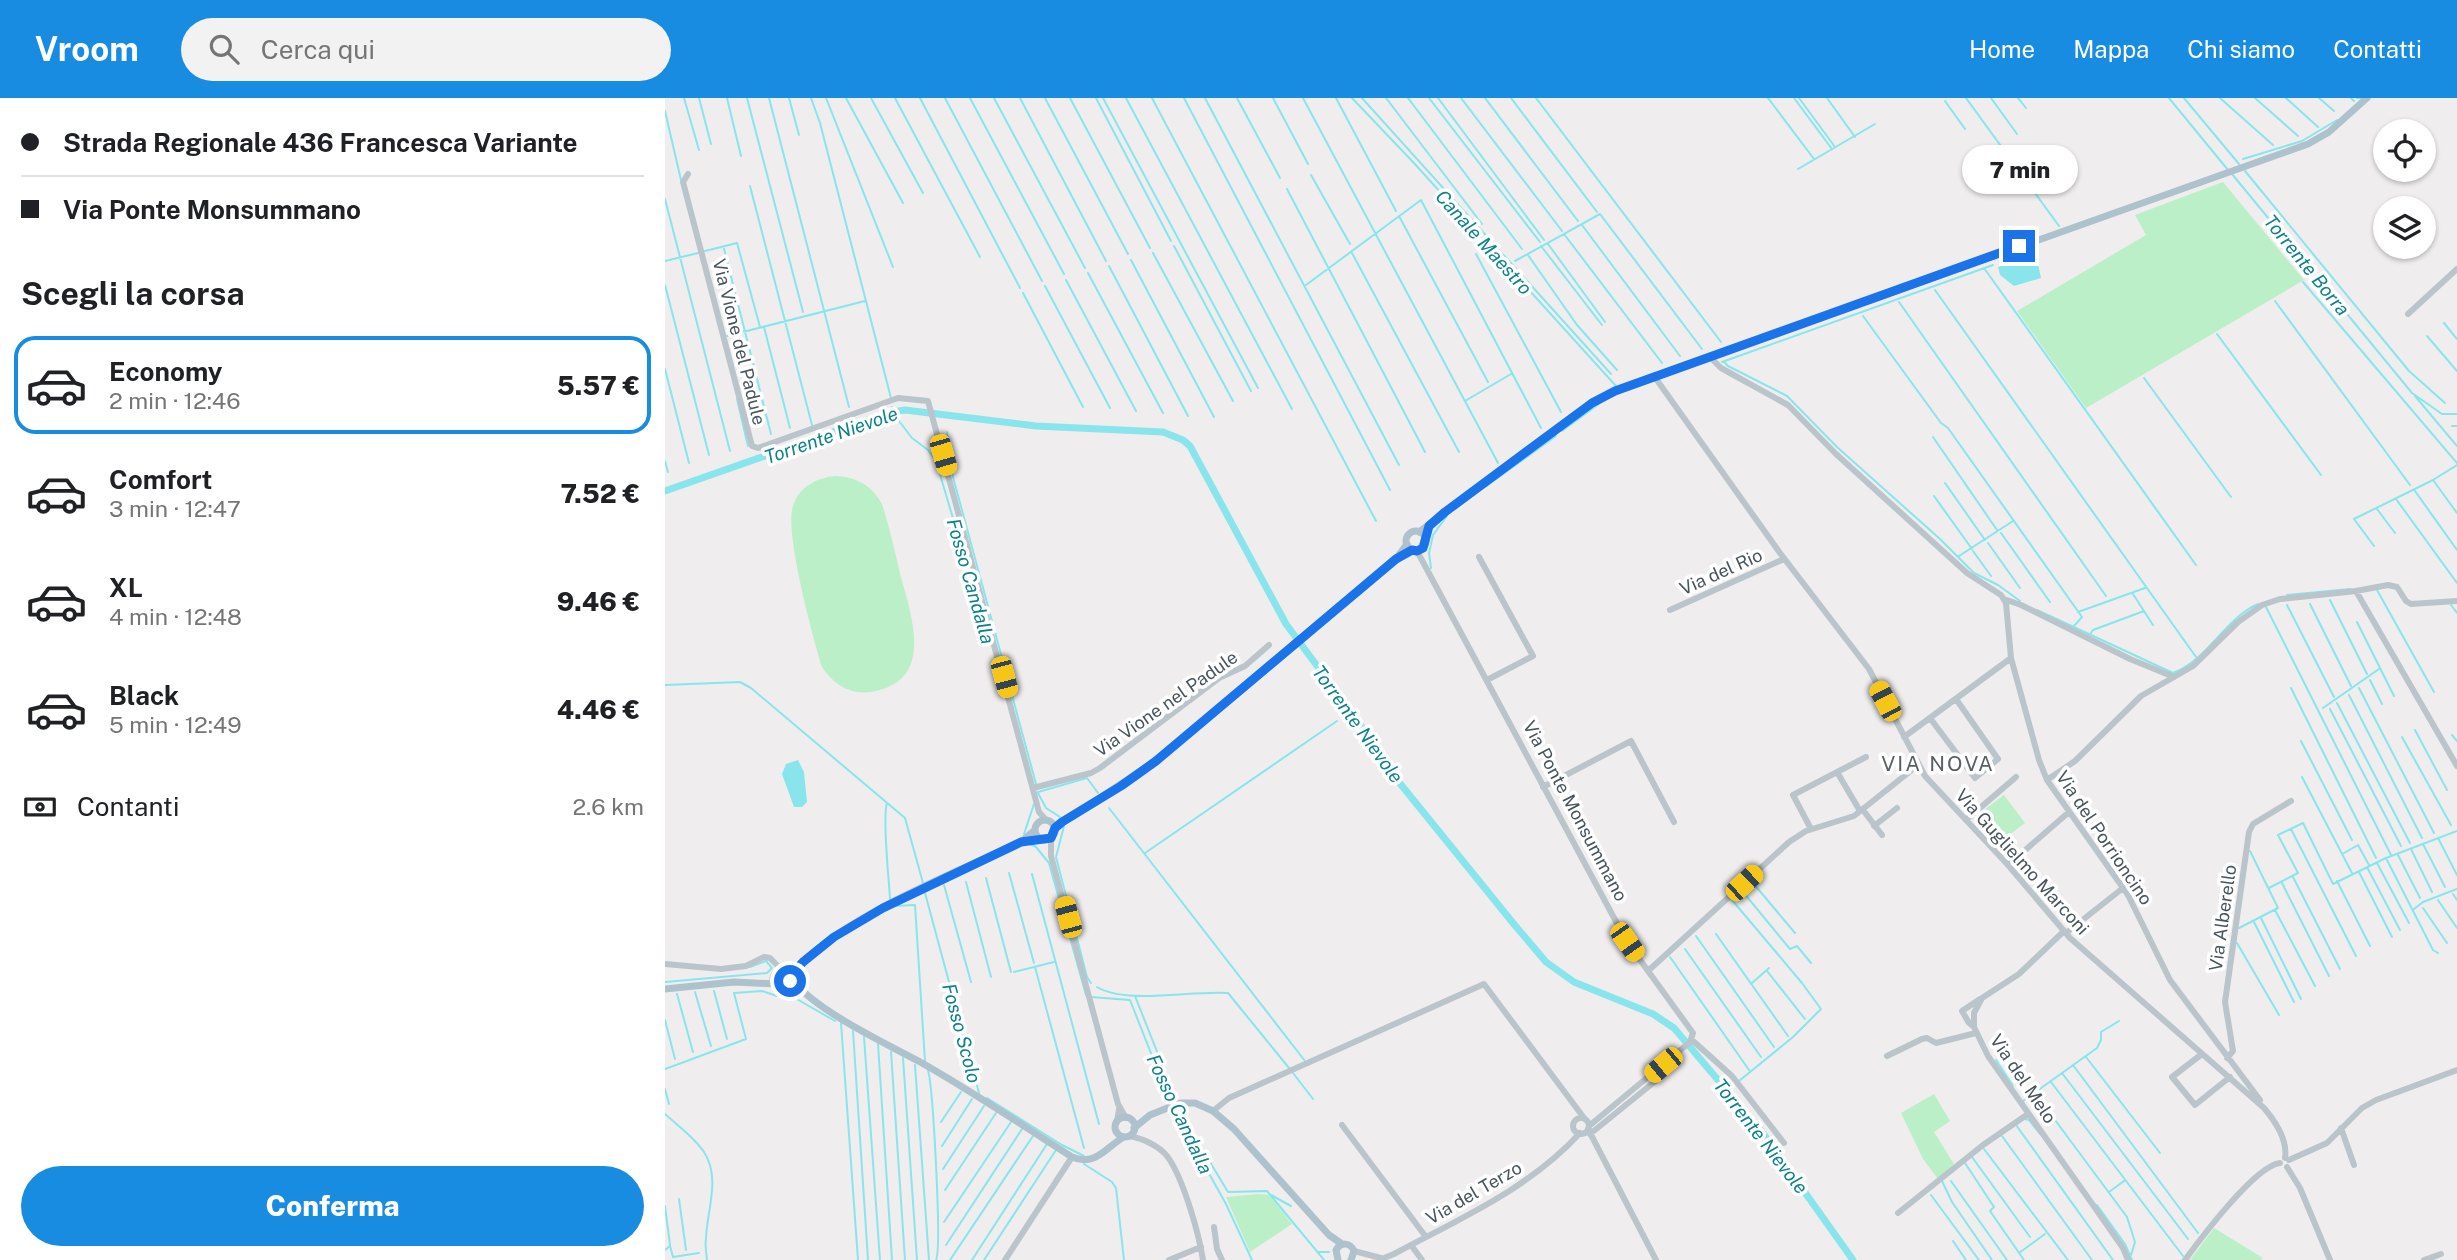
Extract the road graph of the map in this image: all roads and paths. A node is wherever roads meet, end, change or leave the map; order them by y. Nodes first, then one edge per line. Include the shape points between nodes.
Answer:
1 (2367, 98) edge
2 (688, 174) dead end
3 (2457, 270) edge
4 (2408, 314) dead end
5 (1710, 357) junction
6 (1654, 376) junction
7 (1422, 534) junction
8 (1415, 549) junction
9 (1479, 557) dead end
10 (1784, 559) junction
11 (2356, 591) junction
12 (2004, 599) junction
13 (2457, 601) edge
14 (1669, 610) dead end
15 (1269, 645) dead end
16 (2011, 658) junction
17 (2174, 677) junction
18 (1487, 680) junction
19 (1956, 699) junction
20 (1930, 718) junction
21 (1904, 737) junction
22 (1866, 757) dead end
23 (1917, 765) junction
24 (2457, 766) edge
25 (1837, 772) junction
26 (2016, 777) dead end
27 (2047, 780) junction
28 (1543, 787) junction
29 (1033, 788) junction
30 (2291, 801) dead end
31 (1897, 808) dead end
32 (1862, 811) junction
33 (2069, 812) junction
34 (1966, 820) junction
35 (1674, 822) dead end
36 (1045, 825) junction
37 (1874, 826) junction
38 (1811, 829) junction
39 (1882, 835) dead end
40 (1039, 838) junction
41 (1051, 838) junction
42 (1021, 842) junction
43 (2008, 865) junction
44 (2123, 888) junction
45 (2065, 932) junction
46 (1641, 961) junction
47 (1659, 962) junction
48 (665, 964) edge
49 (1648, 971) junction
50 (782, 976) junction
51 (1655, 980) junction
52 (665, 989) edge
53 (807, 995) junction
54 (1982, 998) junction
55 (1975, 1030) junction
56 (1691, 1041) junction
57 (2202, 1054) junction
58 (1887, 1056) dead end
59 (2224, 1062) junction
60 (1674, 1066) dead end
61 (2457, 1070) edge
62 (2241, 1076) junction
63 (2232, 1079) junction
64 (1118, 1104) junction
65 (1574, 1107) junction
66 (2264, 1108) junction
67 (1213, 1111) junction
68 (2028, 1114) junction
69 (1605, 1117) junction
70 (1342, 1125) dead end
71 (1116, 1126) junction
72 (1130, 1128) junction
73 (2341, 1128) junction
74 (1586, 1129) junction
75 (1784, 1143) dead end
76 (1105, 1151) junction
77 (1072, 1157) junction
78 (2286, 1162) junction
79 (2354, 1164) dead end
80 (1898, 1213) dead end
81 (1214, 1227) dead end
82 (1426, 1237) junction
83 (1411, 1245) junction
84 (1340, 1246) junction
85 (1201, 1247) junction
86 (2441, 1254) dead end
87 (1352, 1257) edge
88 (1386, 1259) edge
89 (1005, 1260) edge
90 (1169, 1260) edge
91 (1203, 1260) edge
92 (1222, 1260) edge
93 (1338, 1260) edge
94 (1370, 1260) edge
95 (1422, 1260) edge
96 (1656, 1260) edge
97 (2128, 1260) edge
98 (2185, 1260) edge
99 (2330, 1260) edge
100 (2424, 1260) edge

1 - 5 main road via 2323,136
2 - 29 street, Via Vione del Padule via 683,182 752,446 758,448 898,398 928,401
3 - 4 street
5 - 6 main road
5 - 12 street via 1721,368 1788,405 1967,573
6 - 7 main road via 1592,403 1465,496
6 - 10 street, Via Guglielmo Marconi
7 - 8 main road via 1426,544
7 - 8 main road via 1409,535
8 - 18 street, Via Ponte Monsummano
8 - 36 main road via 1396,559 1156,761 1071,815
9 - 18 street via 1533,656
10 - 14 street, Via del Rio
10 - 21 street, Via Guglielmo Marconi via 1868,669
11 - 13 street via 2394,585 2411,604
11 - 17 street via 2262,605
11 - 24 street
12 - 16 street, Via del Porrioncino
12 - 17 street
15 - 29 street, Via Vione nel Padule via 1100,768
16 - 19 street
16 - 27 street, Via del Porrioncino
17 - 27 street via 2135,701 2075,761
18 - 28 street, Via Ponte Monsummano
19 - 20 street
19 - 20 street via 1998,759 1975,778
20 - 21 street
21 - 23 street, Via Guglielmo Marconi
22 - 25 street
23 - 32 street
23 - 34 street, Via Guglielmo Marconi
25 - 32 street
25 - 38 street via 1793,795
26 - 34 street
27 - 33 street, Via del Porrioncino
28 - 35 street via 1631,741
28 - 46 street, Via Ponte Monsummano
29 - 36 street
30 - 59 street, Via Alberello via 2253,824 2249,832 2225,1002 2233,1051
31 - 37 street
32 - 37 street
32 - 38 street
33 - 43 street
33 - 44 street, Via del Porrioncino
34 - 43 street, Via Guglielmo Marconi
36 - 40 main road
36 - 41 main road
36 - 42 main road
37 - 39 street
38 - 47 street via 1779,850
40 - 41 main road
40 - 42 main road
41 - 64 street via 1051,856
42 - 50 main road via 883,908
43 - 45 street, Via Guglielmo Marconi
44 - 45 street
44 - 59 street, Via del Porrioncino via 2166,974
45 - 54 street via 2019,974
45 - 57 street, Via Guglielmo Marconi
46 - 47 street
46 - 49 street, Via Ponte Monsummano
47 - 49 street
47 - 51 street
48 - 50 street via 721,969 746,966 761,957 772,960
49 - 51 street, Via Ponte Monsummano
50 - 52 main road
50 - 53 main road
50 - 53 main road via 780,987
51 - 56 street, Via Ponte Monsummano via 1692,1029
53 - 77 main road
54 - 55 street, Via del Melo via 1975,1010
54 - 55 street via 1962,1011
55 - 58 street via 1936,1043 1922,1039
55 - 68 street, Via del Melo
56 - 69 street
56 - 75 street via 1732,1076
57 - 59 street, Via Guglielmo Marconi
57 - 63 street via 2172,1077 2195,1105
59 - 62 street, Via del Porrioncino
59 - 63 street, Via Guglielmo Marconi
60 - 69 street
61 - 73 street via 2376,1100
62 - 63 street via 2239,1082
62 - 66 street, Via del Porrioncino
63 - 66 street, Via Guglielmo Marconi
64 - 71 street
64 - 72 street
65 - 67 street via 1483,984 1229,1098
65 - 74 street
65 - 74 street via 1575,1121
66 - 78 street, Via Guglielmo Marconi via 2280,1134
67 - 72 main road via 1190,1102 1174,1104
67 - 84 main road
68 - 80 street
68 - 97 street, Via del Melo
69 - 74 street
69 - 74 street
70 - 82 street
71 - 72 main road
71 - 72 main road
71 - 76 main road
72 - 76 main road
72 - 85 street via 1168,1157
73 - 78 street via 2321,1146
73 - 79 street
74 - 82 street, Via del Terzo via 1520,1180
74 - 96 street
76 - 77 main road via 1090,1160
77 - 89 street
78 - 98 street via 2268,1166 2201,1235
78 - 99 street, Via Guglielmo Marconi
81 - 92 street
82 - 83 street, Via del Terzo
83 - 88 street, Via del Terzo
83 - 95 street
84 - 87 main road via 1351,1246
84 - 93 main road
85 - 90 street
85 - 91 street
86 - 100 street
87 - 88 street
87 - 94 street

